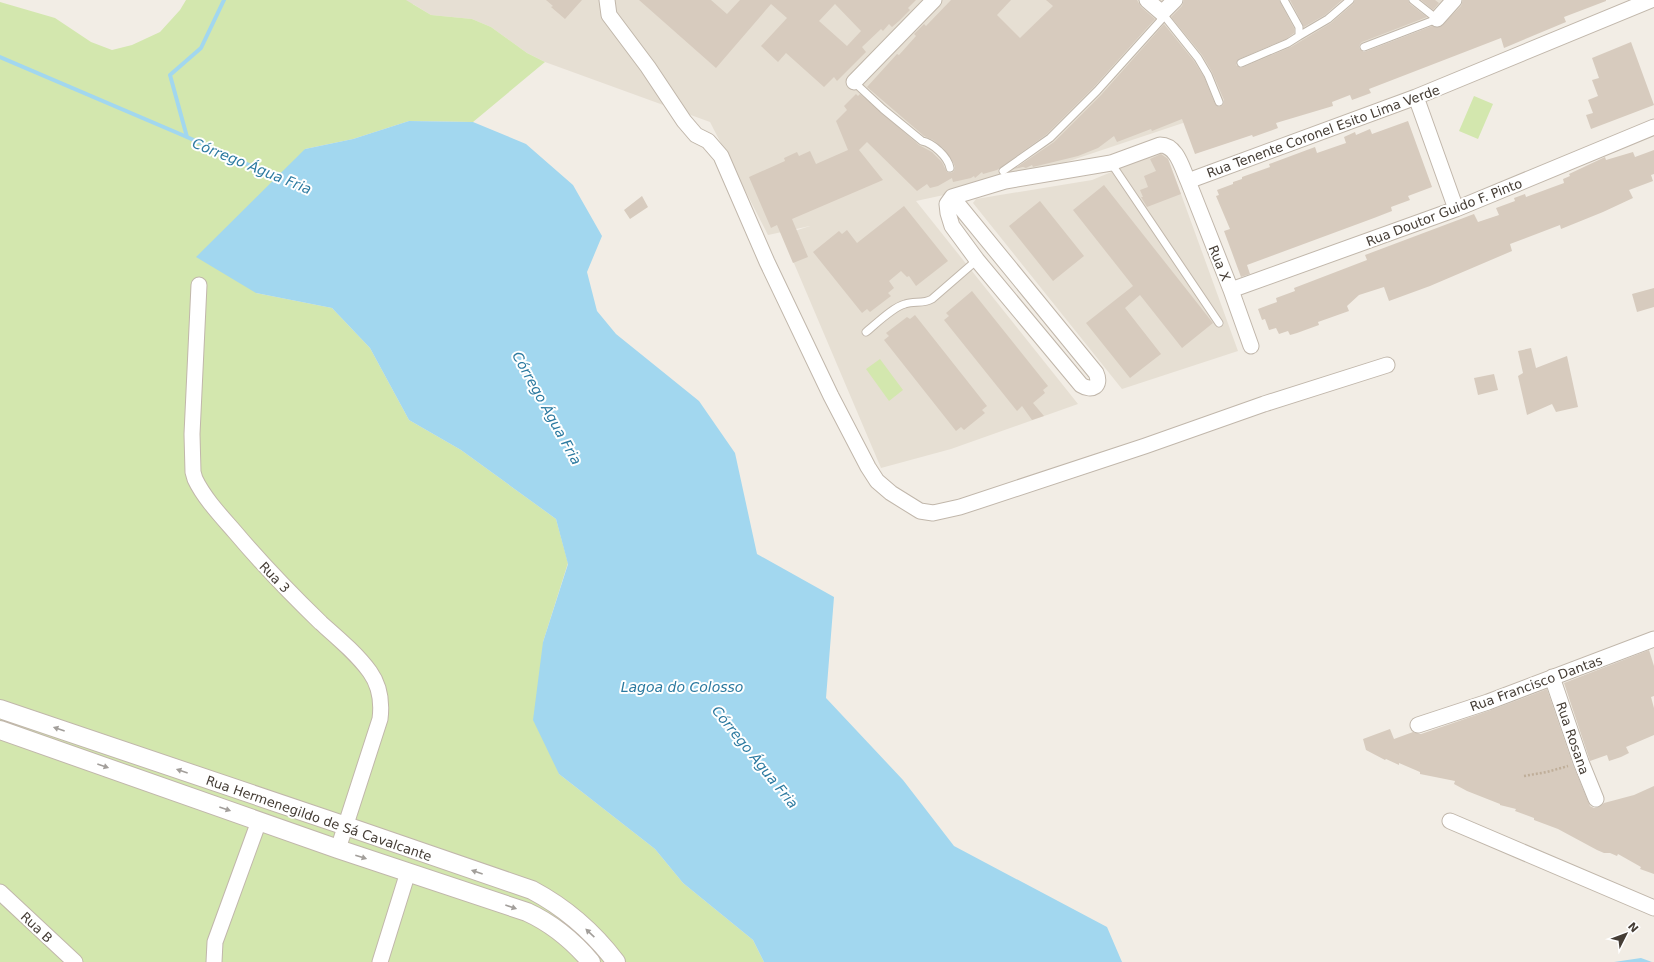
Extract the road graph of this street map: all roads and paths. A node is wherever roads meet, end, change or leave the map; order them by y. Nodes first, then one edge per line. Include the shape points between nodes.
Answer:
1 (607, 0) edge
2 (934, 0) edge
3 (1147, 0) edge
4 (1175, 0) edge
5 (1284, 0) edge
6 (1350, 0) edge
7 (1413, 0) edge
8 (1454, 0) edge
9 (1651, 0) edge
10 (1162, 13) junction
11 (1436, 19) junction
12 (1299, 36) junction
13 (1364, 47) dead end
14 (1241, 63) dead end
15 (854, 82) joint
16 (1416, 97) junction
17 (1219, 102) dead end
18 (1654, 127) edge
19 (1111, 163) junction
20 (950, 168) dead end
21 (1004, 176) junction
22 (1188, 181) junction
23 (952, 197) junction
24 (1456, 209) junction
25 (977, 260) junction
26 (199, 285) dead end
27 (1231, 290) junction
28 (1219, 323) dead end
29 (866, 332) dead end
30 (1251, 346) dead end
31 (1387, 365) dead end
32 (1654, 639) edge
33 (1552, 677) junction
34 (0, 709) edge
35 (1418, 725) dead end
36 (0, 730) edge
37 (1581, 762) junction
38 (1524, 776) dead end
39 (1596, 799) dead end
40 (259, 821) junction
41 (1450, 822) dead end
42 (346, 826) junction
43 (338, 849) junction
44 (408, 872) junction
45 (0, 892) edge
46 (1654, 908) edge
47 (68, 960) edge
48 (214, 962) edge
49 (380, 962) edge
50 (591, 962) edge
51 (616, 962) edge

1 - 31 street via 609,16 648,67 684,121 721,156 767,262 868,467 877,481 891,493 920,511 933,513 960,507
2 - 15 street
3 - 10 street
4 - 10 street
5 - 12 lane via 1299,27
6 - 12 lane via 1328,19
7 - 11 lane
8 - 11 street
9 - 16 street, Rua Tenente Coronel Esito Lima Verde
10 - 17 lane via 1198,58
10 - 21 lane via 1161,20 1097,91 1050,138
11 - 13 lane
12 - 14 lane
15 - 20 lane via 922,141 928,142 949,162
16 - 22 street, Rua Tenente Coronel Esito Lima Verde
16 - 24 street
18 - 24 street, Rua Doutor Guido F. Pinto
19 - 21 street
19 - 22 street via 1165,145 1174,151
19 - 28 lane
21 - 23 street
22 - 27 street, Rua X
23 - 25 street via 947,204 952,226
23 - 25 street via 1096,373 1099,378 1098,384 1087,389 1081,385
24 - 27 street, Rua Doutor Guido F. Pinto
25 - 29 lane via 932,299 904,304
26 - 42 street, Rua 3 via 192,434 195,479 221,516 271,574 366,668 378,686 380,719
27 - 30 street, Rua X
32 - 33 street, Rua Francisco Dantas
33 - 35 street, Rua Francisco Dantas
33 - 37 street, Rua Rosana
42 -> 34 street, Rua Hermenegildo de Sá Cavalcante
36 -> 40 street, Rua Hermenegildo de Sá Cavalcante
37 - 38 path
37 - 39 street, Rua Rosana
40 - 43 street, Rua Hermenegildo de Sá Cavalcante
40 - 48 street via 215,942
41 - 46 street
42 - 43 street, Rua 3
51 -> 42 street, Rua Hermenegildo de Sá Cavalcante via 577,921 532,890
43 -> 44 street, Rua Hermenegildo de Sá Cavalcante
44 - 49 street
44 -> 50 street, Rua Hermenegildo de Sá Cavalcante via 536,916 570,941
45 - 47 street, Rua B

